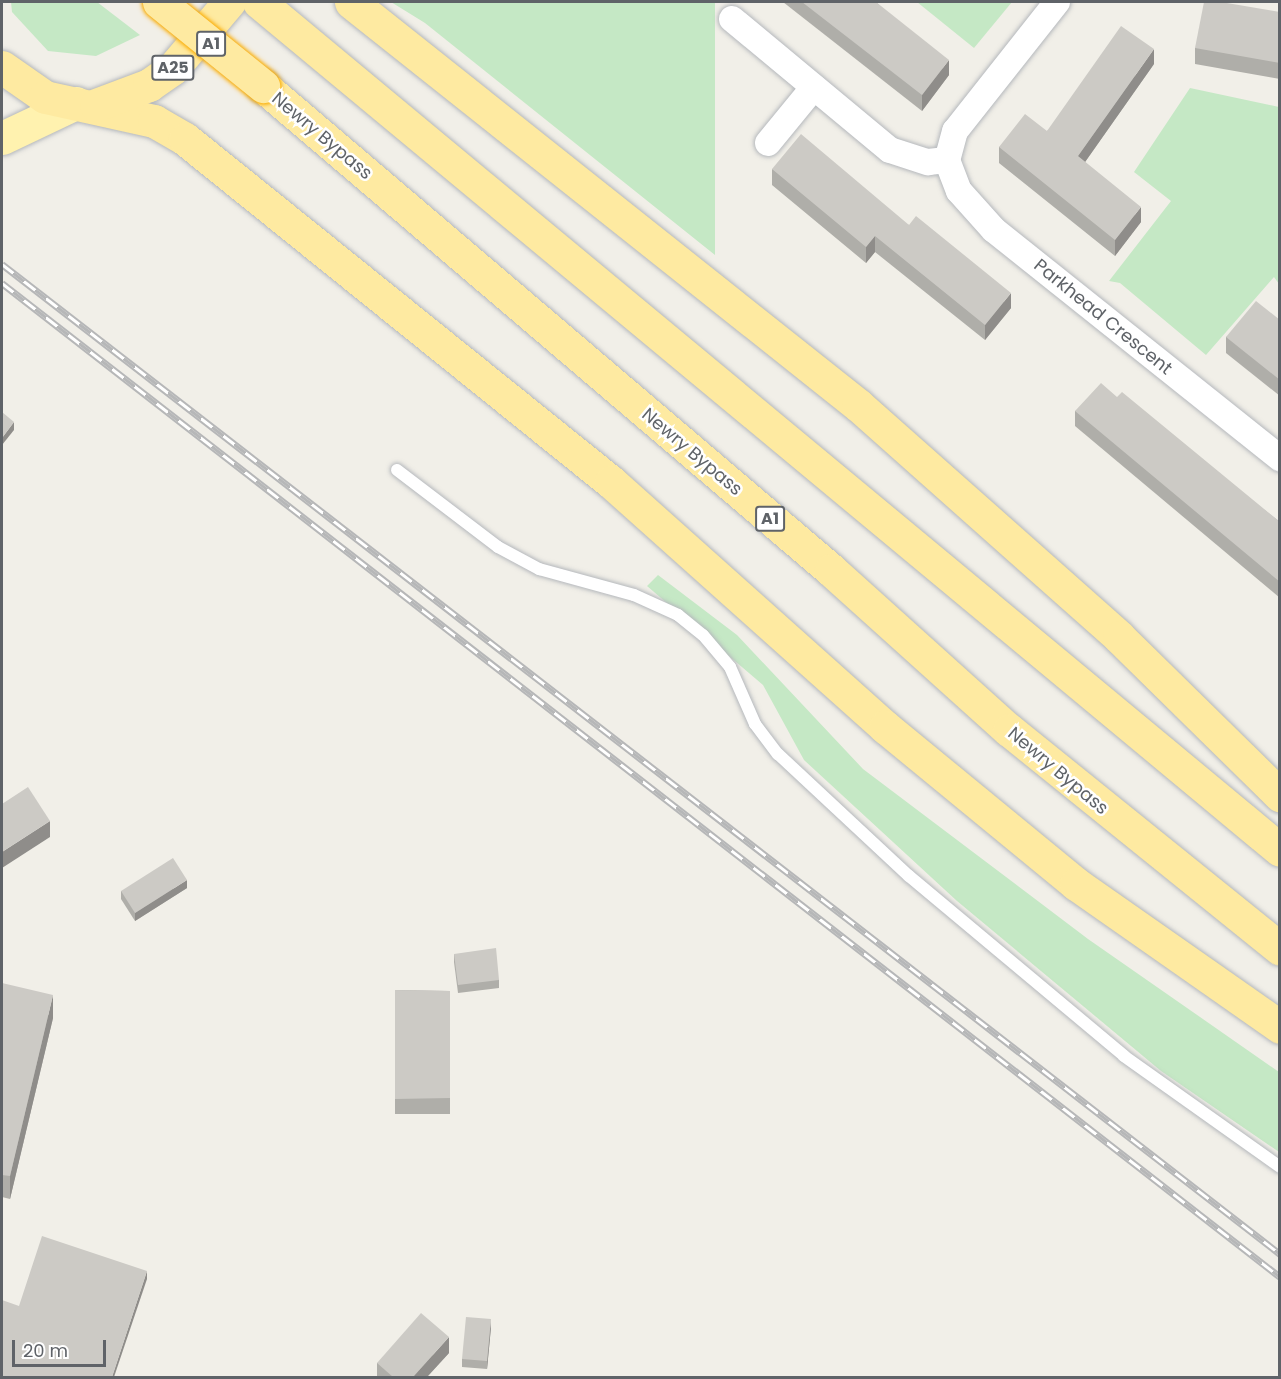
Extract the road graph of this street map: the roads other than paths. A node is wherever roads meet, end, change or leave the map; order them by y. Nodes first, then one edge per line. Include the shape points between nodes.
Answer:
1 (159, 2) edge
2 (229, 2) edge
3 (259, 2) edge
4 (351, 2) edge
5 (1057, 2) edge
6 (732, 19) dead end
7 (2, 67) edge
8 (814, 87) junction
9 (86, 104) junction
10 (2, 138) edge
11 (768, 143) dead end
12 (946, 160) junction
13 (1280, 458) edge
14 (397, 470) dead end
15 (1280, 795) edge
16 (1280, 850) edge
17 (1280, 949) edge
18 (1280, 1027) edge
19 (1280, 1167) edge

1 - 17 highway, Newry Bypass / A1, bridge via 831,570 1009,730
2 - 9 highway, A25 via 173,68 149,85
3 - 16 highway
4 - 15 highway via 867,412 1119,637
5 - 12 street via 955,131
6 - 8 street
7 - 9 highway via 45,97
8 - 11 street
8 - 12 street via 890,150 928,162
9 - 10 main road, A25
9 - 18 highway via 154,122 185,139 611,482 885,727 1076,884
12 - 13 street, Parkhead Crescent via 959,191 994,230
14 - 19 lane via 498,547 540,569 634,596 678,615 703,635 730,667 755,724 778,754 909,876 1115,1049

